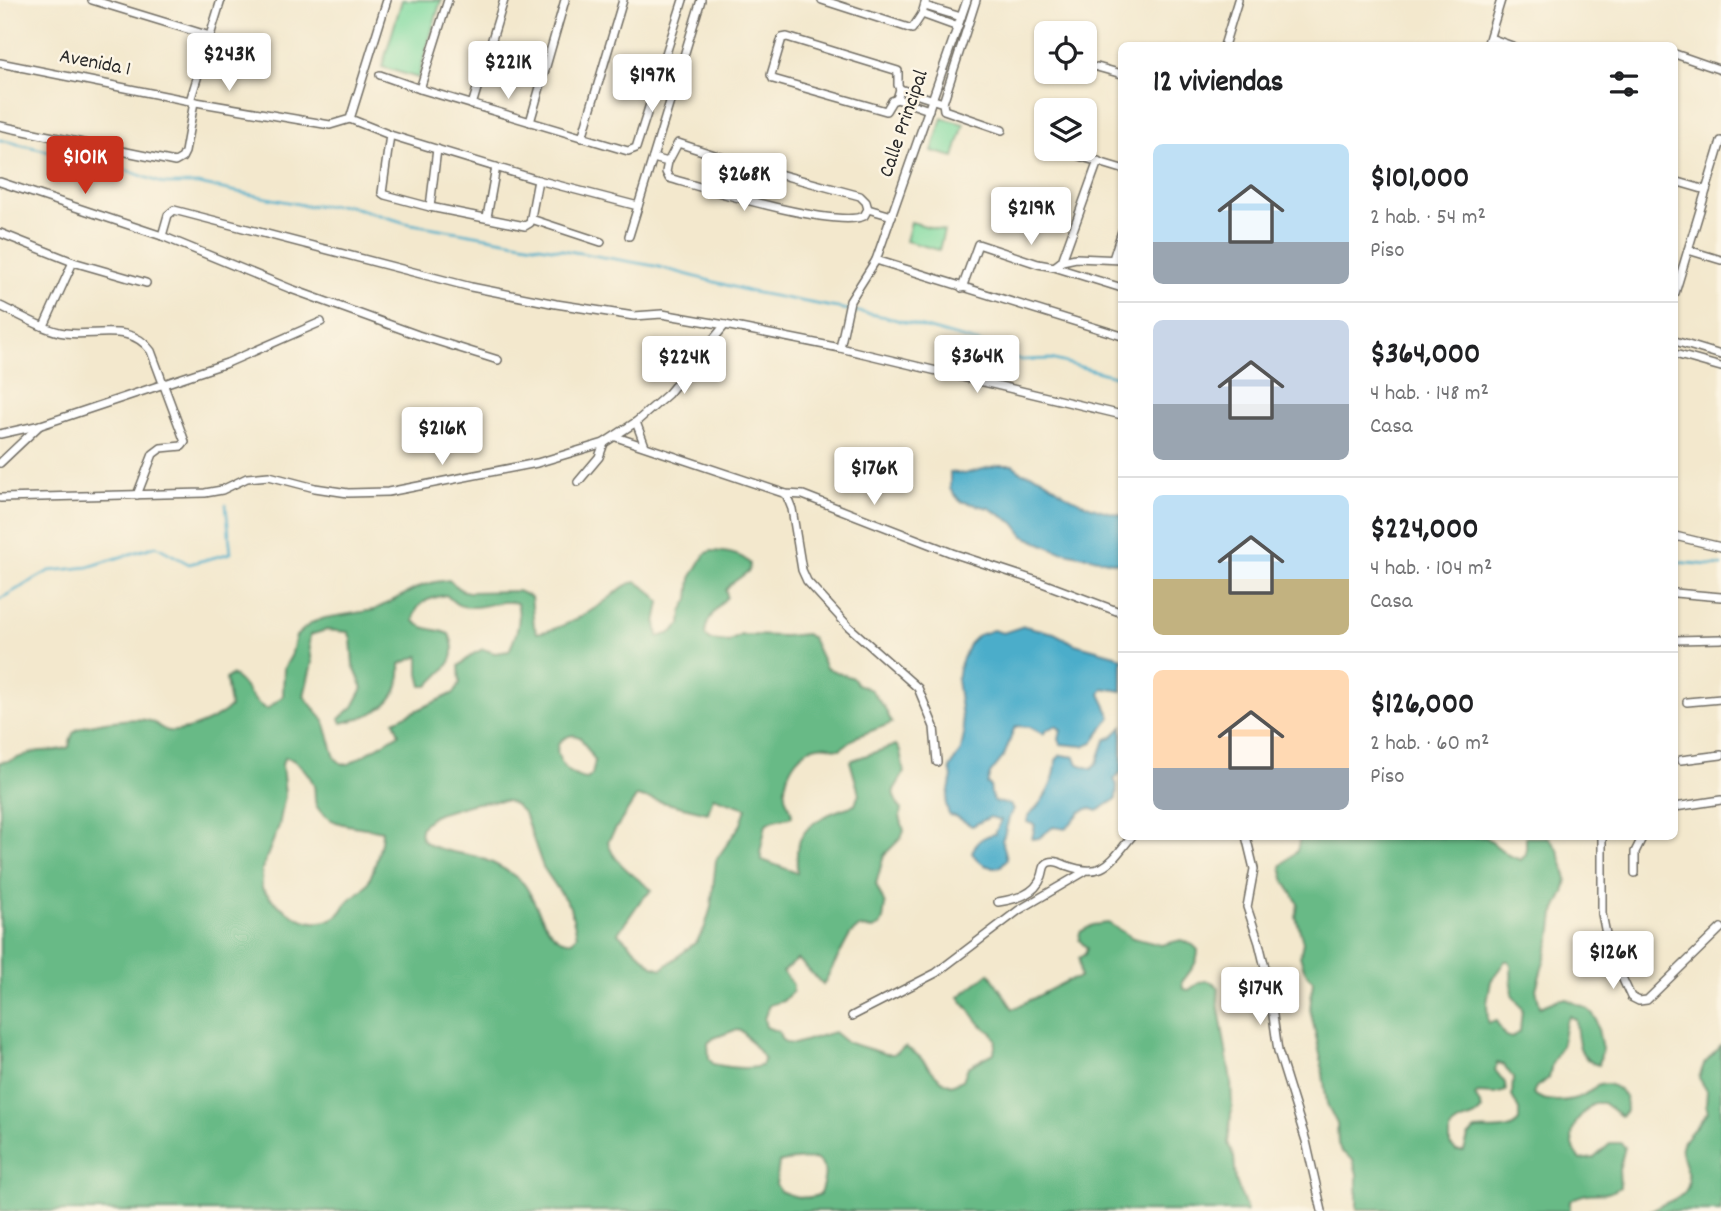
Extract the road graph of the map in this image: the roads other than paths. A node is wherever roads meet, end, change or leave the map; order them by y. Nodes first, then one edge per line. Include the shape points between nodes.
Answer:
1 (92, 0) edge
2 (221, 0) edge
3 (387, 0) edge
4 (448, 0) edge
5 (504, 0) edge
6 (565, 0) edge
7 (623, 0) edge
8 (683, 0) edge
9 (701, 0) edge
10 (822, 0) edge
11 (967, 0) edge
12 (976, 0) edge
13 (1238, 0) edge
14 (1501, 0) edge
15 (926, 3) edge
16 (922, 15) junction
17 (961, 17) junction
18 (958, 27) junction
19 (210, 36) junction
20 (1225, 42) edge
21 (1489, 42) edge
22 (1678, 55) edge
23 (0, 63) edge
24 (1097, 67) dead end
25 (1721, 70) edge
26 (1118, 73) edge
27 (380, 75) dead end
28 (420, 89) junction
29 (900, 89) junction
30 (897, 99) junction
31 (933, 99) junction
32 (192, 101) junction
33 (943, 103) junction
34 (472, 105) junction
35 (929, 110) junction
36 (350, 119) junction
37 (530, 122) junction
38 (0, 126) edge
39 (1002, 130) dead end
40 (390, 135) junction
41 (582, 138) junction
42 (1721, 141) edge
43 (437, 149) junction
44 (653, 158) junction
45 (1098, 161) joint
46 (668, 162) junction
47 (496, 167) junction
48 (1118, 168) edge
49 (538, 180) junction
50 (0, 182) edge
51 (1678, 182) edge
52 (1706, 191) junction
53 (638, 206) junction
54 (430, 207) junction
55 (868, 209) junction
56 (892, 216) junction
57 (487, 217) junction
58 (531, 219) junction
59 (0, 233) edge
60 (162, 236) junction
61 (629, 236) dead end
62 (601, 242) dead end
63 (1118, 243) edge
64 (1688, 250) junction
65 (1113, 259) junction
66 (876, 260) junction
67 (1118, 260) edge
68 (1721, 260) edge
69 (1062, 261) junction
70 (73, 262) junction
71 (1054, 267) junction
72 (146, 283) dead end
73 (1678, 283) edge
74 (1118, 287) edge
75 (962, 288) junction
76 (0, 306) edge
77 (321, 322) dead end
78 (725, 325) junction
79 (44, 326) junction
80 (1118, 335) edge
81 (1678, 342) edge
82 (840, 348) junction
83 (1678, 355) edge
84 (1721, 355) edge
85 (498, 360) dead end
86 (1721, 367) edge
87 (164, 384) junction
88 (1118, 414) edge
89 (636, 422) junction
90 (41, 425) junction
91 (0, 434) edge
92 (616, 437) junction
93 (604, 443) junction
94 (645, 446) junction
95 (0, 463) edge
96 (578, 482) dead end
97 (786, 494) junction
98 (137, 495) junction
99 (0, 498) edge
100 (1678, 537) edge
101 (1721, 547) edge
102 (1678, 593) edge
103 (1721, 597) edge
104 (1118, 611) edge
105 (1721, 639) edge
106 (1678, 640) edge
107 (1721, 645) edge
108 (1721, 699) edge
109 (1687, 702) dead end
110 (1721, 755) edge
111 (1681, 760) dead end
112 (937, 762) dead end
113 (1721, 800) edge
114 (1678, 807) edge
115 (1129, 840) edge
116 (1247, 840) edge
117 (1602, 840) edge
118 (1641, 840) edge
119 (1084, 872) junction
120 (1635, 873) dead end
121 (998, 902) dead end
122 (1721, 928) edge
123 (852, 1016) dead end
124 (1322, 1211) edge

1 - 19 street
2 - 19 street
3 - 36 street
4 - 28 street
5 - 34 street
6 - 37 street
7 - 41 street
8 - 41 street via 636,148 628,151
9 - 44 street
10 - 16 street via 912,29
11 - 17 street, Calle Principal
12 - 33 street
13 - 20 street
14 - 21 street
15 - 16 street
15 - 17 street
16 - 18 street
17 - 18 street, Calle Principal
18 - 31 street, Calle Principal
19 - 32 street
22 - 25 street
23 - 32 street, Avenida 1
24 - 26 street
27 - 28 street
28 - 34 street
29 - 30 street
29 - 30 street via 898,71 782,38 773,79 886,111
29 - 31 street
30 - 35 street
31 - 33 street
31 - 35 street, Calle Principal
32 - 36 street, Avenida 1 via 330,125
32 - 38 street via 185,152 175,162
33 - 39 street via 944,110
34 - 37 street
35 - 56 street, Calle Principal
36 - 40 street
37 - 41 street
40 - 43 street
40 - 54 street via 382,193
42 - 52 street
43 - 47 street
43 - 54 street
44 - 46 street
44 - 53 street
45 - 48 street
45 - 69 street
46 - 55 street via 669,178 815,216 854,219
46 - 55 street via 678,143 860,196
47 - 49 street
47 - 57 street
49 - 53 street
49 - 58 street
50 - 60 street
51 - 52 street
52 - 64 street
53 - 61 street
54 - 57 street
55 - 56 street
56 - 66 street, Calle Principal
57 - 58 street via 525,226
58 - 62 street
59 - 70 street
60 - 78 street via 174,210 471,287 634,316 663,314
60 - 85 street via 291,289
63 - 65 street
64 - 68 street
64 - 73 street
65 - 67 street
65 - 69 street
66 - 75 street
66 - 82 street, Calle Principal via 849,301
69 - 71 street
70 - 72 street
70 - 79 street
71 - 74 street
71 - 75 street via 978,244
75 - 80 street
76 - 79 street
77 - 87 street via 227,363
78 - 82 street
78 - 89 street via 668,394
79 - 87 street via 64,333 123,333 139,338 151,351
81 - 84 street
82 - 88 street
83 - 86 street
87 - 90 street
87 - 98 street via 185,442 153,454
89 - 92 street
89 - 94 street
90 - 91 street
90 - 95 street
92 - 93 street
92 - 94 street
93 - 96 street via 599,457
93 - 98 street via 537,463 388,492 348,493 269,476 247,478 222,490
94 - 97 street
97 - 104 street via 803,495
97 - 112 street via 807,581 848,626 918,688 934,727
98 - 99 street
100 - 101 street
102 - 103 street
105 - 106 street
105 - 107 street
108 - 109 street
110 - 111 street
113 - 114 street
115 - 119 street via 1109,864
116 - 124 street via 1254,869 1247,907 1268,980 1278,1051
117 - 122 street via 1602,914 1609,949 1631,997 1647,1000
118 - 120 street via 1635,852
119 - 121 street via 1049,862 1030,892
119 - 123 street via 1019,910 936,973

